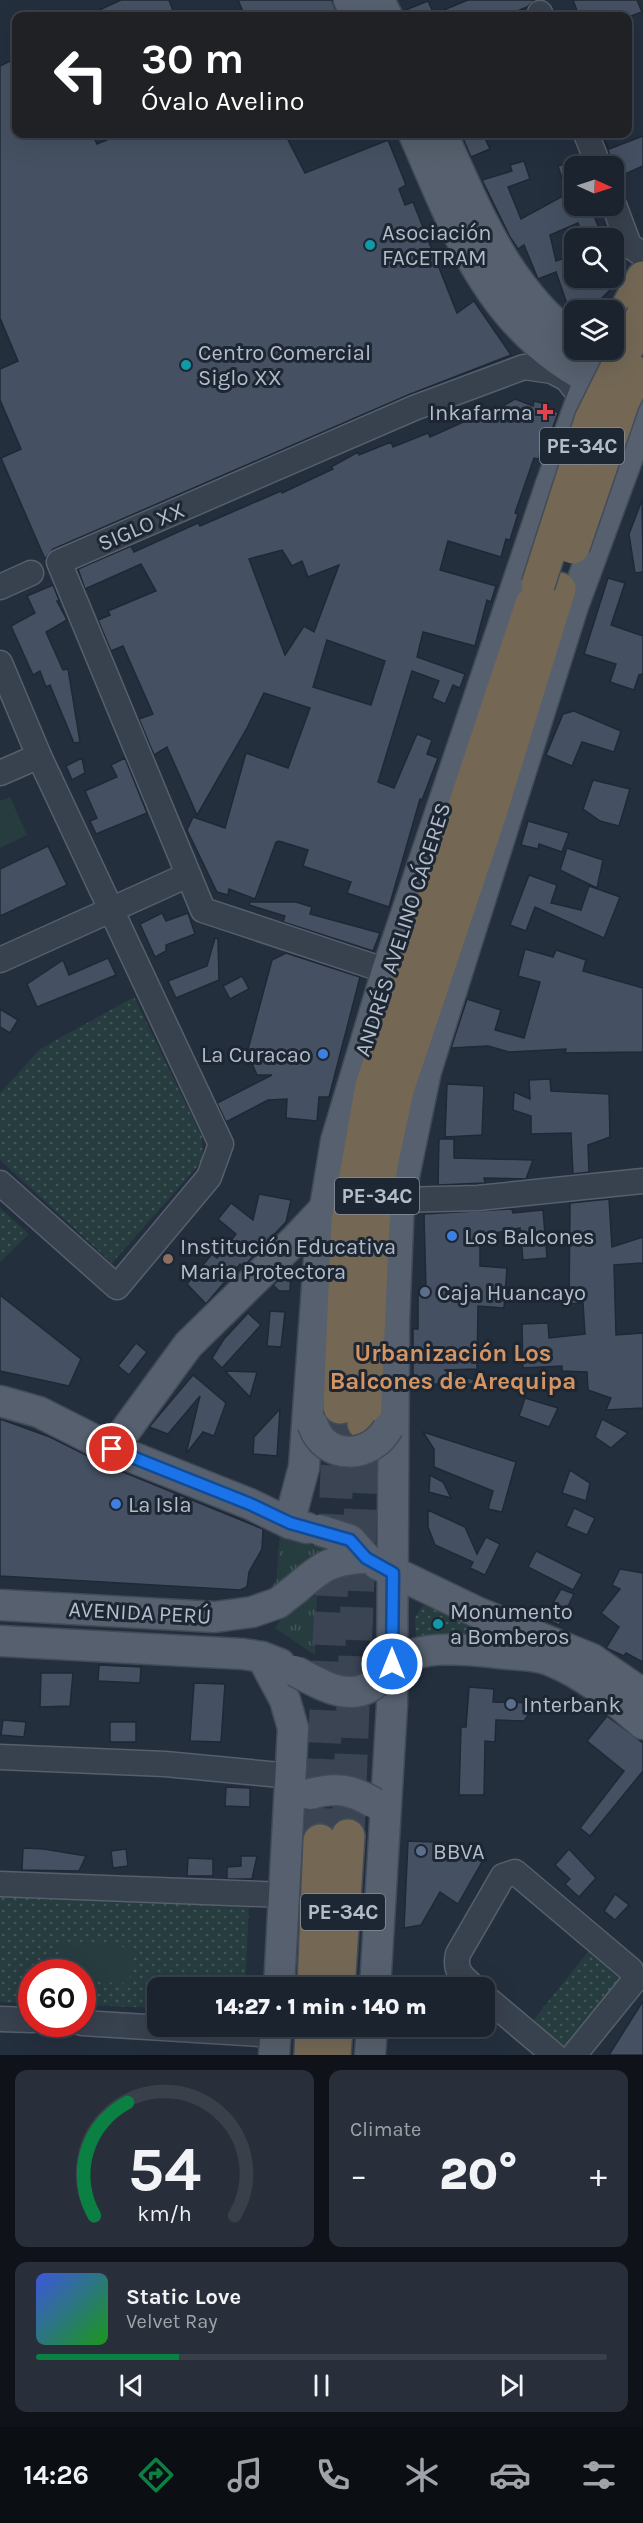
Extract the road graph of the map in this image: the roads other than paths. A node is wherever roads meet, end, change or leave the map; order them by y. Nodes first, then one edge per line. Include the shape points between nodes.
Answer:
1 (416, 138) edge
2 (444, 138) edge
3 (588, 138) edge
4 (595, 156) edge
5 (618, 216) edge
6 (643, 255) edge
7 (643, 278) edge
8 (643, 315) edge
9 (555, 347) edge
10 (643, 361) edge
11 (597, 362) edge
12 (643, 374) edge
13 (643, 404) edge
14 (643, 416) edge
15 (31, 573) dead end
16 (0, 587) edge
17 (548, 587) junction
18 (0, 663) edge
19 (39, 756) junction
20 (0, 772) edge
21 (188, 875) junction
22 (110, 911) junction
23 (0, 960) edge
24 (387, 971) junction
25 (643, 1181) edge
26 (0, 1183) edge
27 (399, 1200) junction
28 (325, 1208) junction
29 (0, 1401) edge
30 (310, 1416) junction
31 (371, 1418) junction
32 (112, 1449) junction
33 (290, 1523) junction
34 (380, 1566) junction
35 (0, 1605) edge
36 (0, 1641) edge
37 (262, 1657) junction
38 (388, 1668) junction
39 (643, 1694) edge
40 (643, 1725) edge
41 (0, 1757) edge
42 (297, 1794) junction
43 (380, 1813) junction
44 (0, 1884) edge
45 (285, 1895) junction
46 (280, 1977) edge
47 (315, 1977) edge
48 (338, 1977) edge
49 (375, 1977) edge
50 (462, 1977) edge
51 (495, 2005) edge
52 (0, 2019) edge
53 (18, 2020) edge
54 (96, 2024) edge
55 (312, 2037) edge
56 (335, 2037) edge
57 (371, 2037) edge
58 (276, 2039) edge
59 (311, 2055) edge
60 (334, 2055) edge
61 (370, 2055) edge
62 (554, 2055) edge
63 (574, 2055) edge

1 - 9 main road via 458,236 496,301 517,325
2 - 9 main road via 498,255
3 - 4 street
5 - 6 street via 629,245
7 - 11 highway
8 - 17 highway, ANDRÉS AVELINO CÁCERES / PE-34C, bridge via 591,420
9 - 11 main road
9 - 21 street, SIGLO XX via 524,367 425,403 59,562
10 - 17 highway, ANDRÉS AVELINO CÁCERES / PE-34C, bridge
11 - 12 main road
11 - 13 main road
11 - 24 main road, ANDRÉS AVELINO CÁCERES
14 - 27 main road, ANDRÉS AVELINO CÁCERES via 573,606 432,1049
15 - 16 street
17 - 31 highway, ANDRÉS AVELINO CÁCERES / PE-34C via 372,1086 348,1221
18 - 19 street
19 - 20 street
19 - 22 street
21 - 22 street
21 - 24 street via 203,910
22 - 23 street
22 - 26 street via 221,1144 209,1177 117,1287
24 - 28 main road, ANDRÉS AVELINO CÁCERES via 336,1141
25 - 27 street via 478,1198
27 - 31 main road, ANDRÉS AVELINO CÁCERES via 394,1323
28 - 30 main road, ANDRÉS AVELINO CÁCERES
28 - 32 main road via 188,1345
29 - 32 main road via 39,1412
30 - 31 main road, bridge via 324,1443 351,1452 373,1446
30 - 33 main road, ANDRÉS AVELINO CÁCERES via 304,1467
31 - 34 main road, ANDRÉS AVELINO CÁCERES
32 - 33 main road
33 - 34 main road, bridge via 350,1540
34 - 35 main road, AVENIDA PERÚ, bridge via 340,1559 318,1569 288,1595 252,1612 215,1617
34 - 38 main road, ANDRÉS AVELINO CÁCERES
34 - 39 main road via 479,1613 592,1659
36 - 37 main road, AVENIDA PERÚ
37 - 38 main road, AVENIDA PERÚ, bridge via 341,1691 363,1692 376,1684
37 - 42 main road via 285,1700 293,1728
38 - 40 main road via 417,1654 440,1650 547,1659 581,1674
38 - 43 main road
41 - 42 street via 165,1764
42 - 43 main road, bridge via 332,1788 354,1791
42 - 45 main road
43 - 49 main road
44 - 45 street
45 - 46 main road
47 - 48 highway, PE-34C via 334,1838
50 - 63 street via 455,1965 458,1954 503,1876 515,1872 632,1970 634,1981
51 - 62 street
52 - 53 street
54 - 58 street
55 - 59 highway
56 - 60 highway
57 - 61 main road

